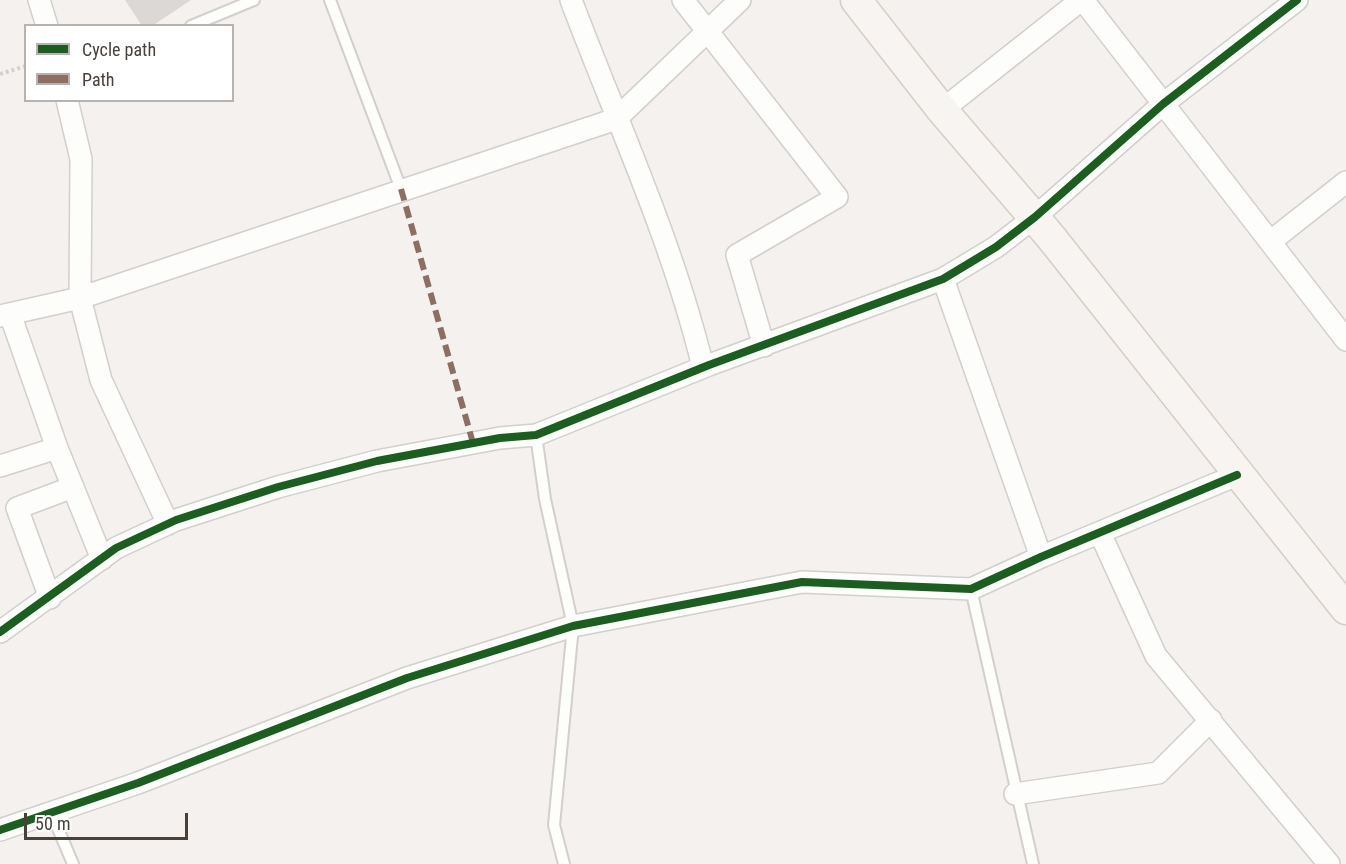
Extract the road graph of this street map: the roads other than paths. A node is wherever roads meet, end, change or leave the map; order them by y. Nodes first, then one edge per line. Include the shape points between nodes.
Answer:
1 (39, 0) edge
2 (254, 0) edge
3 (330, 0) edge
4 (571, 0) edge
5 (683, 0) edge
6 (740, 0) edge
7 (856, 0) edge
8 (1082, 0) edge
9 (1297, 0) edge
10 (46, 24) edge
11 (196, 24) edge
12 (708, 32) junction
13 (68, 102) edge
14 (1163, 104) junction
15 (942, 110) junction
16 (616, 119) junction
17 (1346, 182) edge
18 (401, 189) junction
19 (1035, 217) junction
20 (1271, 241) junction
21 (943, 279) junction
22 (80, 298) junction
23 (5, 315) edge
24 (1346, 340) edge
25 (764, 346) junction
26 (703, 367) junction
27 (536, 435) junction
28 (57, 448) junction
29 (0, 466) edge
30 (1237, 475) junction
31 (73, 487) junction
32 (168, 524) junction
33 (1100, 533) junction
34 (1041, 557) junction
35 (102, 559) junction
36 (971, 589) junction
37 (50, 598) junction
38 (1346, 609) edge
39 (573, 626) junction
40 (0, 632) edge
41 (1211, 720) junction
42 (1015, 794) junction
43 (51, 812) junction
44 (0, 830) edge
45 (73, 864) edge
46 (564, 864) edge
47 (1033, 864) edge
48 (1329, 864) edge

1 - 10 street
2 - 11 lane
3 - 18 lane
4 - 16 street
5 - 12 street
6 - 12 street
7 - 15 street
8 - 14 street
8 - 15 street
9 - 14 street
12 - 16 street
12 - 25 street via 837,197 737,255
13 - 22 street via 81,159
14 - 19 street
14 - 20 street
15 - 19 street
16 - 18 street
16 - 26 street via 660,225
17 - 20 street
18 - 22 street
19 - 21 street via 996,247
19 - 30 street
20 - 24 street
21 - 25 street
21 - 34 street
22 - 23 street
22 - 32 street via 101,380
23 - 28 street
25 - 26 street
26 - 27 street
27 - 32 street via 378,461 278,487
27 - 39 lane via 545,499
28 - 29 street
28 - 31 street
30 - 33 street
30 - 38 street
31 - 35 street
31 - 37 street via 17,508
32 - 35 street via 116,548
33 - 34 street
33 - 41 street via 1156,656
34 - 36 street
35 - 37 street
36 - 39 street via 802,582
36 - 42 lane
37 - 40 street
39 - 43 street via 407,678 138,783
39 - 46 lane via 554,825
41 - 42 street via 1158,773
41 - 48 street
42 - 47 lane
43 - 44 street
43 - 45 lane

